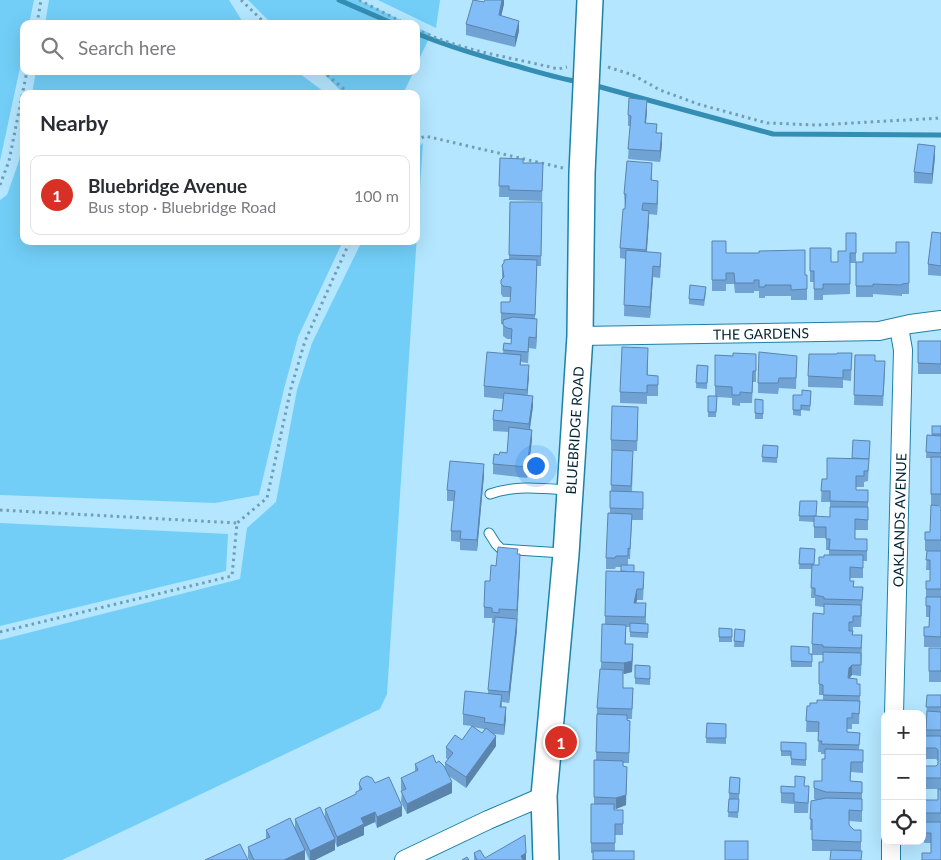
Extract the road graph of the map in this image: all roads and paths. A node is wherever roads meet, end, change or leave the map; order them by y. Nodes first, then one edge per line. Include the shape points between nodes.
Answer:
1 (41, 0) edge
2 (241, 0) edge
3 (359, 0) edge
4 (590, 0) edge
5 (37, 20) edge
6 (262, 20) edge
7 (398, 20) edge
8 (420, 31) edge
9 (558, 69) dead end
10 (26, 75) edge
11 (327, 75) edge
12 (594, 76) junction
13 (23, 90) edge
14 (345, 90) edge
15 (20, 106) edge
16 (941, 118) edge
17 (420, 139) edge
18 (564, 168) dead end
19 (0, 185) edge
20 (348, 245) edge
21 (941, 320) edge
22 (899, 327) junction
23 (580, 336) junction
24 (570, 490) junction
25 (490, 494) dead end
26 (0, 510) edge
27 (237, 522) junction
28 (490, 533) dead end
29 (566, 554) junction
30 (0, 632) edge
31 (894, 710) edge
32 (544, 796) junction
33 (892, 845) edge
34 (404, 860) edge
35 (546, 860) edge
36 (891, 860) edge

1 - 5 path
2 - 6 path
3 - 7 path
4 - 12 street, BLUEBRIDGE ROAD
8 - 9 path via 434,38
10 - 13 path
11 - 14 path
12 - 16 path via 633,75 660,90 698,104 767,123 817,125
12 - 23 street, BLUEBRIDGE ROAD via 582,173
15 - 19 path via 9,161
17 - 18 path via 425,136
20 - 27 path via 305,341 291,388 267,498
21 - 22 street, THE GARDENS
22 - 23 street, THE GARDENS via 879,331
22 - 31 street, OAKLANDS AVENUE via 903,350
23 - 24 street, BLUEBRIDGE ROAD
24 - 25 lane via 520,487
24 - 29 street, BLUEBRIDGE ROAD
26 - 27 path
27 - 30 path via 232,576
28 - 29 lane via 501,548
29 - 32 street, BLUEBRIDGE ROAD
32 - 34 street
32 - 35 street, BLUEBRIDGE ROAD
33 - 36 street

